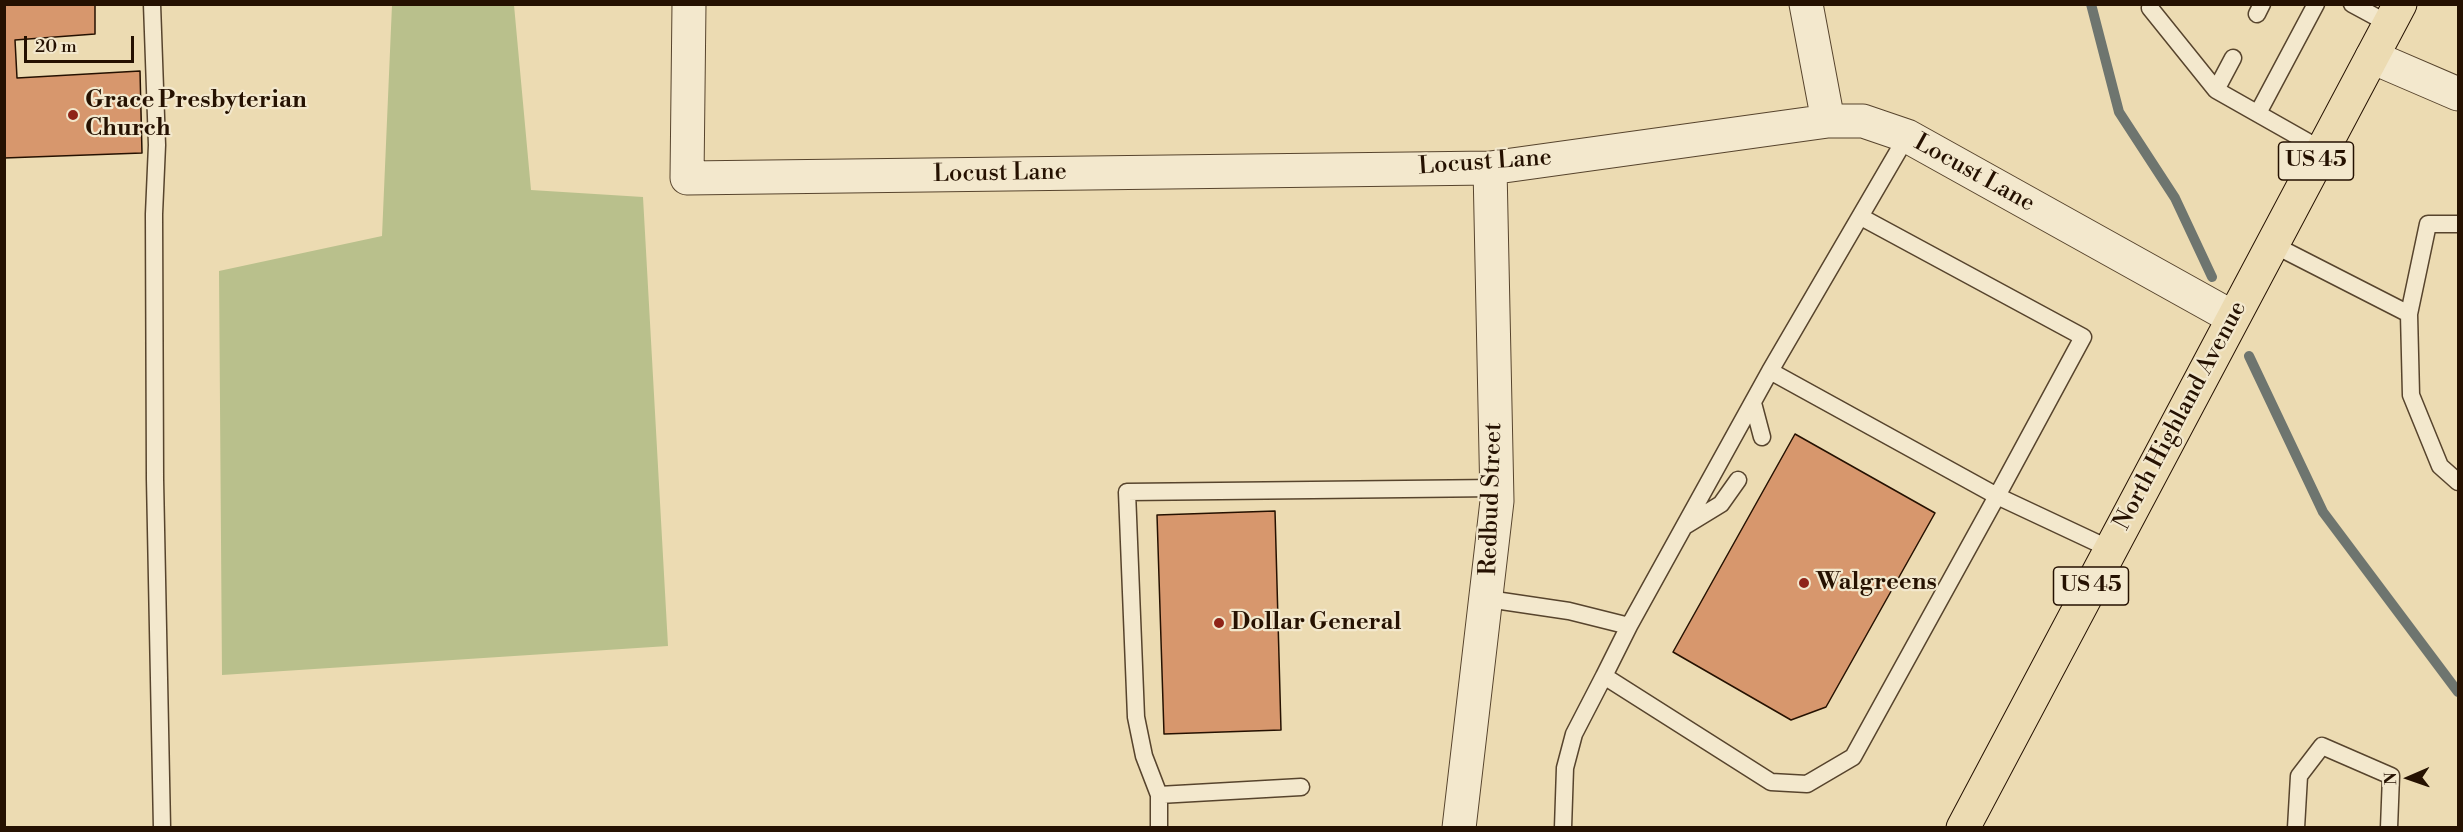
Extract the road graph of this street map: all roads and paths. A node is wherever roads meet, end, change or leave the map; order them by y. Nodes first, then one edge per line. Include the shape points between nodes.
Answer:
1 (152, 4) edge
2 (689, 4) edge
3 (1806, 4) edge
4 (2151, 4) edge
5 (2316, 4) edge
6 (2352, 4) edge
7 (2395, 14) edge
8 (2372, 57) junction
9 (2233, 58) dead end
10 (2216, 90) junction
11 (2458, 94) edge
12 (2258, 113) junction
13 (1828, 121) junction
14 (1907, 136) junction
15 (2322, 150) junction
16 (1490, 168) junction
17 (1861, 217) junction
18 (2458, 224) edge
19 (2272, 244) junction
20 (2409, 314) junction
21 (2225, 330) junction
22 (1770, 371) junction
23 (1753, 403) junction
24 (1762, 437) dead end
25 (1738, 480) dead end
26 (2458, 482) edge
27 (1497, 488) junction
28 (1997, 496) junction
29 (1684, 527) junction
30 (2110, 549) junction
31 (1488, 598) junction
32 (1629, 626) junction
33 (1604, 676) junction
34 (1301, 787) dead end
35 (1159, 795) junction
36 (162, 828) edge
37 (1159, 828) edge
38 (1460, 828) edge
39 (1563, 828) edge
40 (1963, 828) edge
41 (2296, 828) edge
42 (2389, 828) edge

1 - 36 lane via 157,145 155,467
2 - 16 street, Locust Lane via 687,178
3 - 13 street
4 - 10 lane via 2150,8
5 - 12 lane
6 - 7 lane
7 - 8 main road, North Highland Avenue / US 45
8 - 11 street
8 - 15 main road, North Highland Avenue / US 45
9 - 10 lane
10 - 12 lane
12 - 15 lane
13 - 14 street, Locust Lane via 1863,121
13 - 16 street, Locust Lane
14 - 17 lane
14 - 21 street, Locust Lane
15 - 19 main road, North Highland Avenue / US 45
16 - 27 street, Redbud Street
17 - 22 lane
17 - 28 lane via 2083,337
18 - 20 lane via 2428,224
19 - 20 lane
19 - 21 main road, North Highland Avenue / US 45
20 - 26 lane via 2411,395 2440,466
21 - 30 main road, North Highland Avenue / US 45
22 - 23 lane
22 - 28 lane
23 - 24 lane
23 - 29 lane
25 - 29 lane via 1721,504
27 - 31 street, Redbud Street
27 - 35 lane via 1127,492 1136,717 1144,756
28 - 30 lane
28 - 33 lane via 1853,757 1807,784 1771,782
29 - 32 lane
30 - 40 main road, North Highland Avenue / US 45
31 - 32 lane via 1569,611
31 - 38 street, Redbud Street
32 - 33 lane
33 - 39 lane via 1574,734 1565,768
34 - 35 lane
35 - 37 lane
41 - 42 lane via 2299,776 2322,746 2391,776

